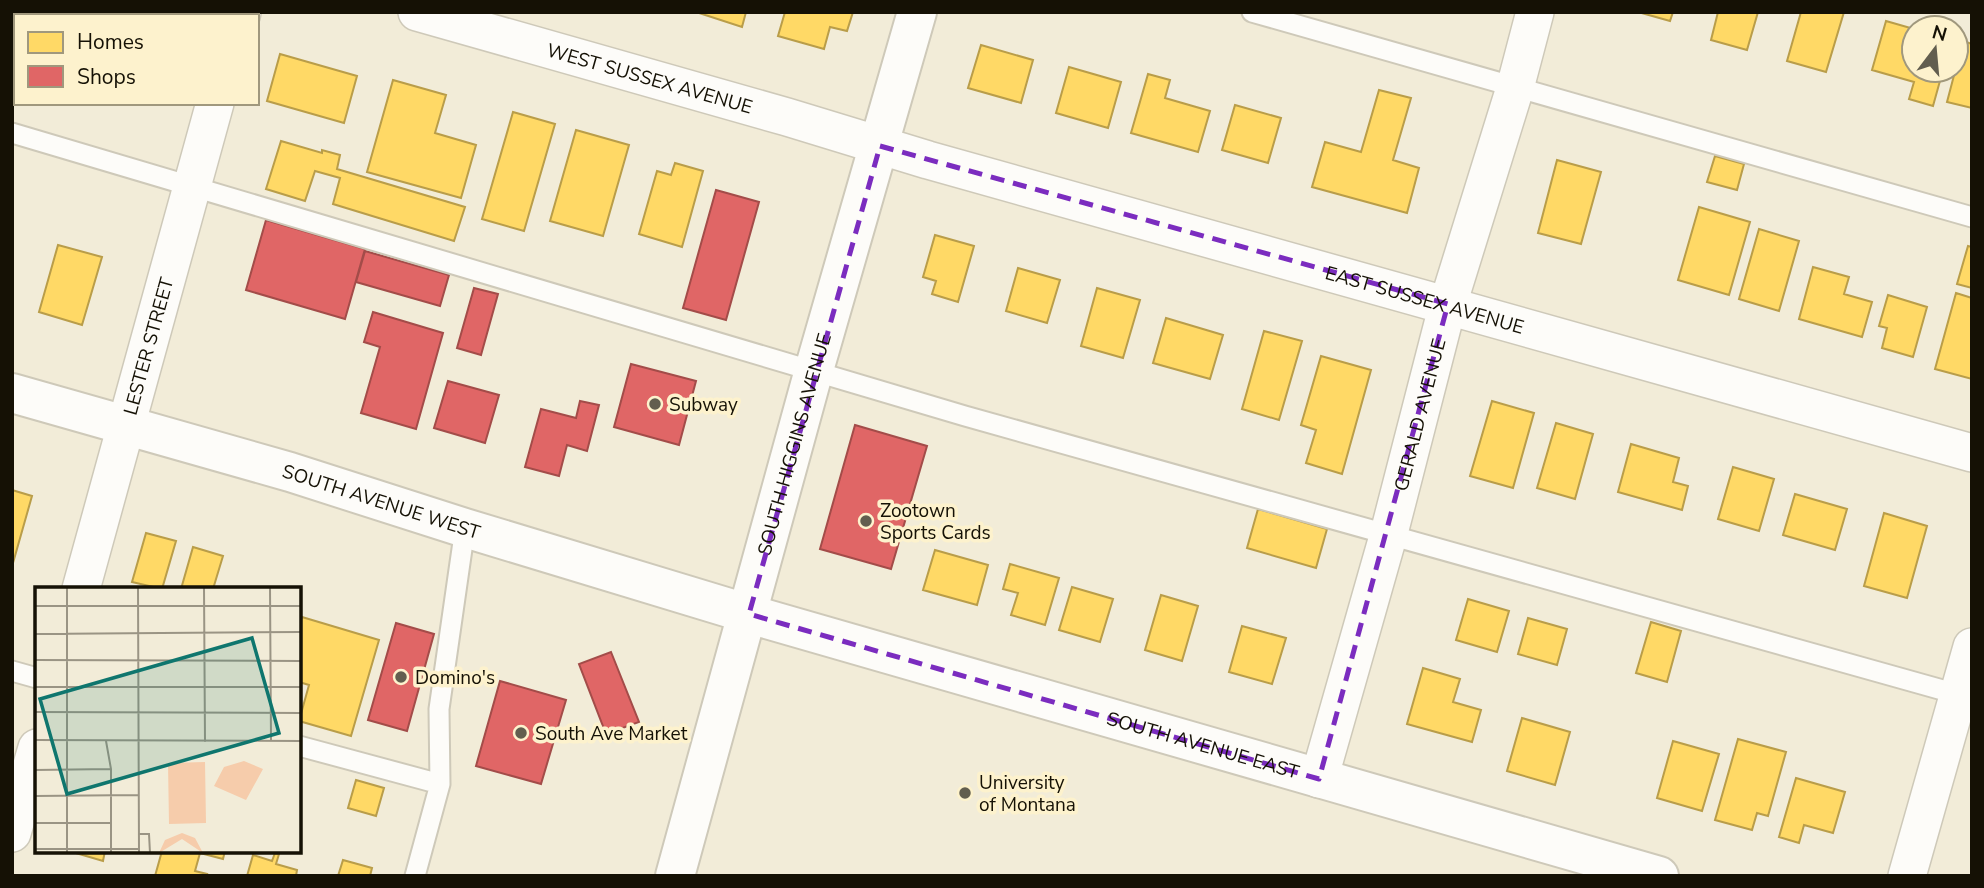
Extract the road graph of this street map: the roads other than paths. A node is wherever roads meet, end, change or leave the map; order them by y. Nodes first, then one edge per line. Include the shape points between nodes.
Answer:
1 (417, 12) edge
2 (917, 12) edge
3 (1252, 12) edge
4 (1535, 12) edge
5 (1514, 88) junction
6 (214, 105) edge
7 (12, 133) edge
8 (880, 146) junction
9 (191, 186) junction
10 (1972, 217) edge
11 (1448, 304) junction
12 (814, 370) junction
13 (12, 393) edge
14 (124, 426) junction
15 (1972, 453) edge
16 (465, 528) junction
17 (1389, 533) junction
18 (82, 587) edge
19 (748, 614) junction
20 (1972, 647) edge
21 (12, 671) edge
22 (35, 677) edge
23 (1965, 696) edge
24 (301, 747) edge
25 (35, 755) edge
26 (1319, 779) junction
27 (440, 784) junction
28 (12, 833) edge
29 (415, 876) edge
30 (675, 876) edge
31 (1659, 876) edge
32 (1907, 876) edge

1 - 8 street, WEST SUSSEX AVENUE
2 - 8 street, SOUTH HIGGINS AVENUE
3 - 5 lane
4 - 5 street, GERALD AVENUE
5 - 10 lane
5 - 11 street, GERALD AVENUE
6 - 9 street, LESTER STREET
7 - 9 lane
8 - 11 street, EAST SUSSEX AVENUE
8 - 12 street, SOUTH HIGGINS AVENUE
9 - 12 lane
9 - 14 street, LESTER STREET
11 - 15 street, EAST SUSSEX AVENUE
11 - 17 street, GERALD AVENUE
12 - 17 lane
12 - 19 street, SOUTH HIGGINS AVENUE
13 - 14 street, SOUTH AVENUE WEST
14 - 16 street, SOUTH AVENUE WEST via 290,472
14 - 18 street, LESTER STREET
16 - 19 street, SOUTH AVENUE WEST
16 - 27 lane via 439,709
17 - 23 lane
17 - 26 street, GERALD AVENUE
19 - 26 street, SOUTH AVENUE EAST
19 - 30 street, SOUTH HIGGINS AVENUE
20 - 23 street
21 - 22 lane
23 - 32 street
24 - 27 lane
25 - 28 street
26 - 31 street, SOUTH AVENUE EAST
27 - 29 lane

